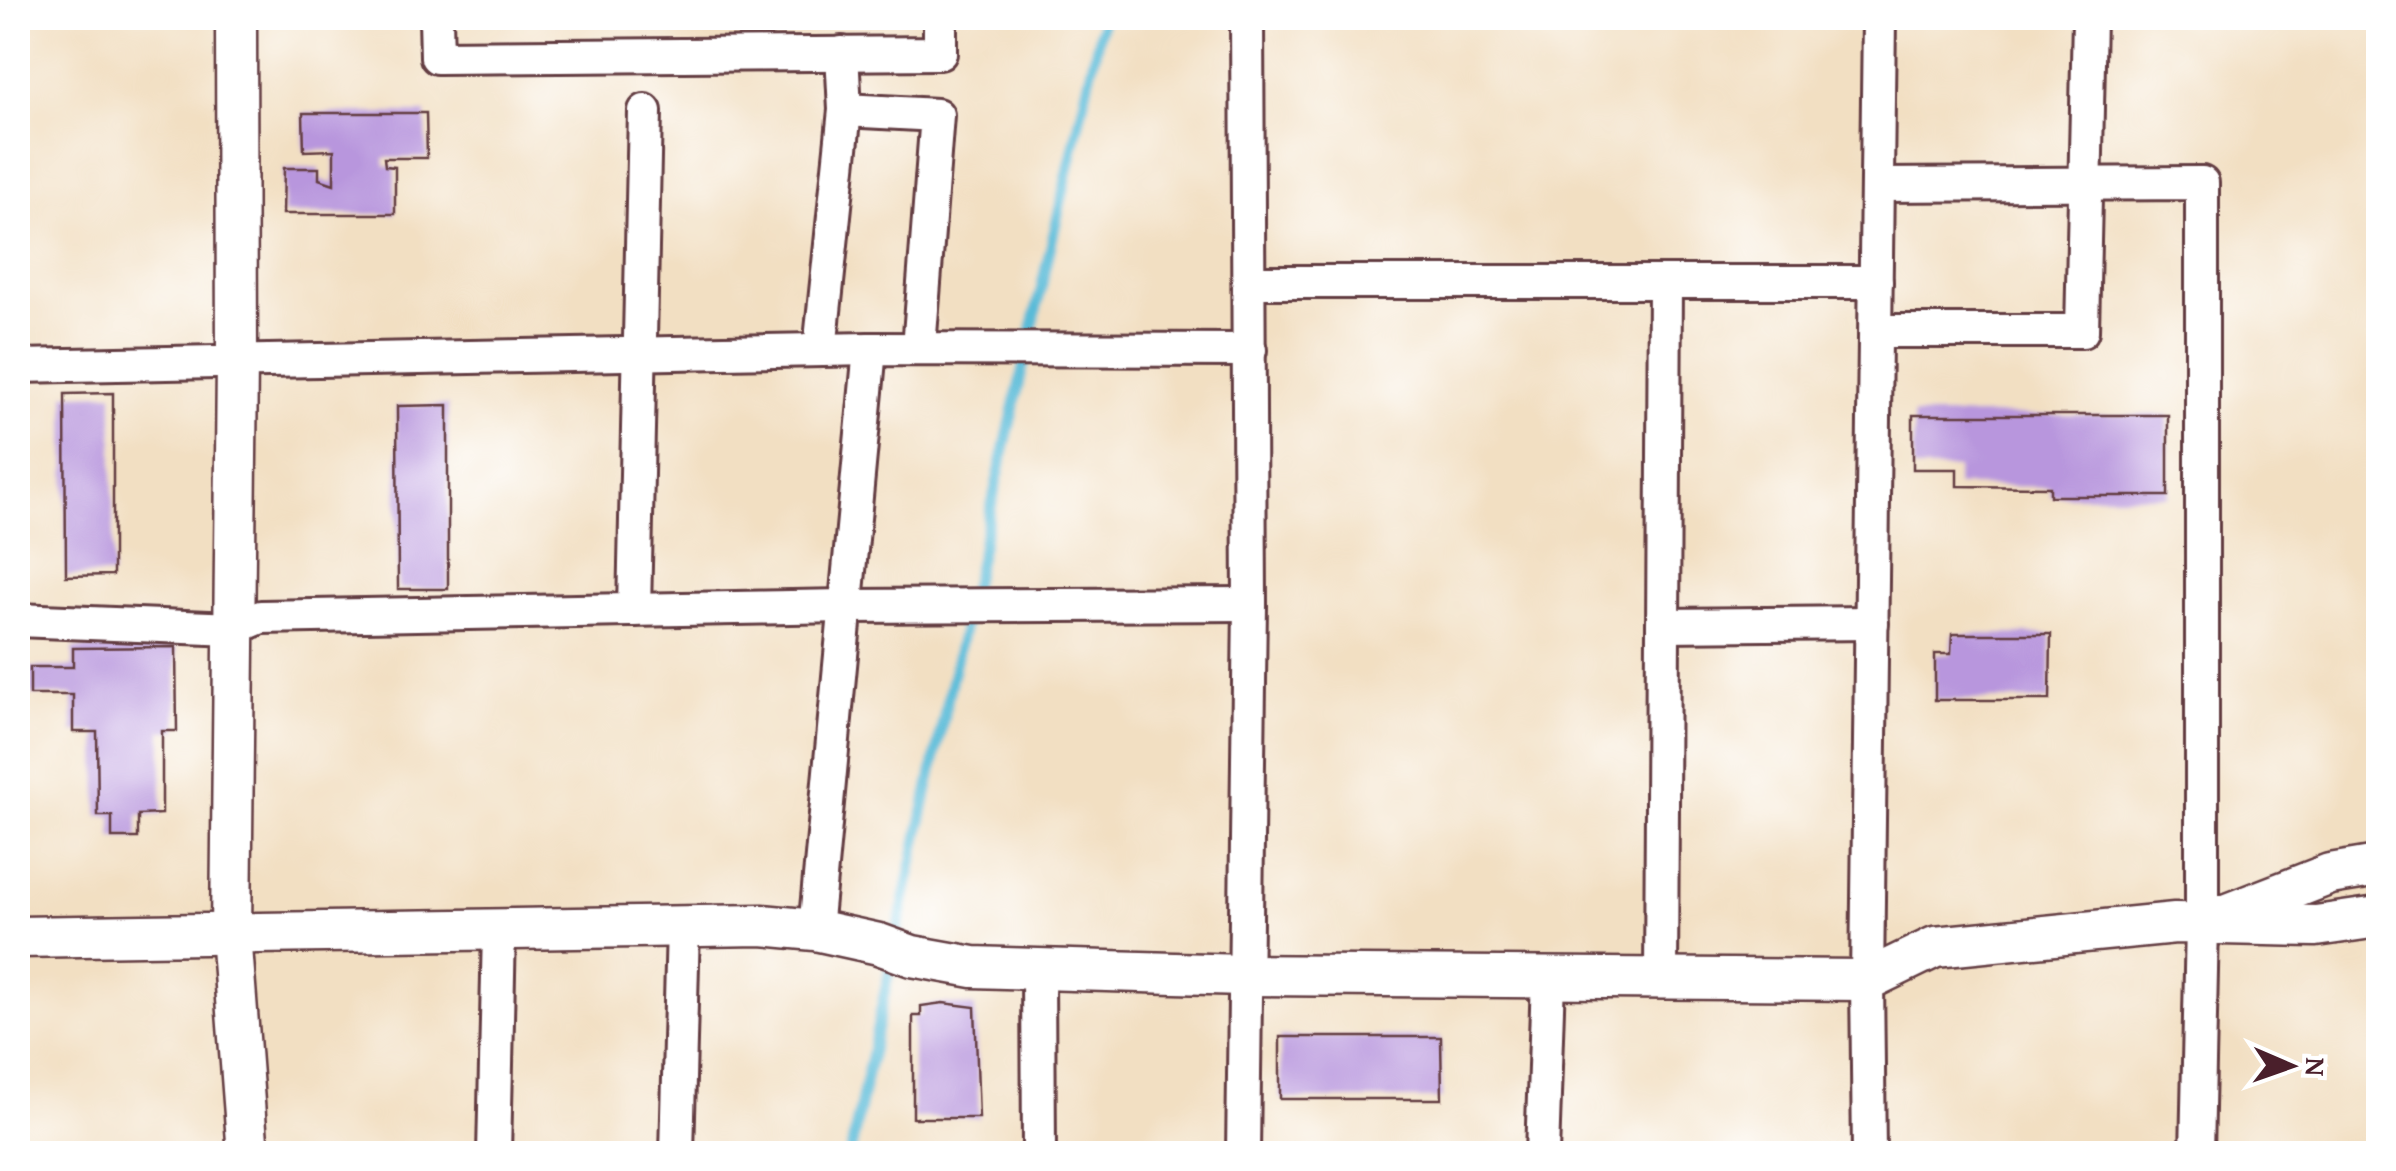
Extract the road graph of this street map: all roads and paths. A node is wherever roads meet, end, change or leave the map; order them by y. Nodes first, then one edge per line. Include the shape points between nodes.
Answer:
1 (236, 18) edge
2 (436, 18) edge
3 (940, 18) edge
4 (1247, 18) edge
5 (1879, 18) edge
6 (2089, 18) edge
7 (842, 53) junction
8 (844, 110) junction
9 (645, 111) dead end
10 (2086, 181) junction
11 (1877, 185) junction
12 (1249, 282) junction
13 (1665, 282) junction
14 (1876, 282) junction
15 (1876, 331) junction
16 (870, 348) junction
17 (919, 348) junction
18 (820, 350) junction
19 (1250, 350) junction
20 (642, 354) junction
21 (237, 362) junction
22 (18, 366) edge
23 (1250, 604) junction
24 (846, 606) junction
25 (634, 610) junction
26 (18, 620) edge
27 (1872, 623) junction
28 (1663, 625) junction
29 (233, 629) junction
30 (2378, 866) edge
31 (2378, 916) edge
32 (2202, 924) junction
33 (682, 926) junction
34 (499, 930) junction
35 (815, 930) junction
36 (232, 934) junction
37 (18, 937) edge
38 (1038, 970) junction
39 (1244, 975) junction
40 (1548, 979) junction
41 (1661, 980) junction
42 (1867, 980) junction
43 (248, 1154) edge
44 (494, 1154) edge
45 (677, 1154) edge
46 (1038, 1154) edge
47 (1243, 1154) edge
48 (1542, 1154) edge
49 (1869, 1154) edge
50 (2197, 1154) edge

1 - 21 street
2 - 7 street via 437,58
3 - 7 street via 940,53
4 - 12 street
5 - 11 street
6 - 10 street
7 - 8 street
8 - 17 street via 938,115
8 - 18 street
9 - 20 street
10 - 11 street
10 - 15 street via 2082,331
10 - 32 street via 2202,183
11 - 14 street
12 - 13 street
12 - 19 street
13 - 14 street
13 - 28 street
14 - 15 street
15 - 27 street
16 - 17 street
16 - 18 street
16 - 24 street
17 - 19 street
18 - 20 street
19 - 23 street
20 - 21 street
20 - 25 street
21 - 22 street
21 - 29 street
23 - 24 street
23 - 39 street
24 - 25 street
24 - 35 street
25 - 29 street via 261,618
26 - 29 street
27 - 28 street
27 - 42 street
28 - 41 street
29 - 36 street
30 - 32 street via 2330,874
31 - 32 street via 2316,926
32 - 42 street via 1935,947
32 - 50 street
33 - 34 street
33 - 35 street
33 - 45 street
34 - 36 street
34 - 44 street
35 - 38 street via 973,967
36 - 37 street
36 - 43 street
38 - 39 street
38 - 46 street
39 - 40 street
39 - 47 street
40 - 41 street
40 - 48 street
41 - 42 street
42 - 49 street

